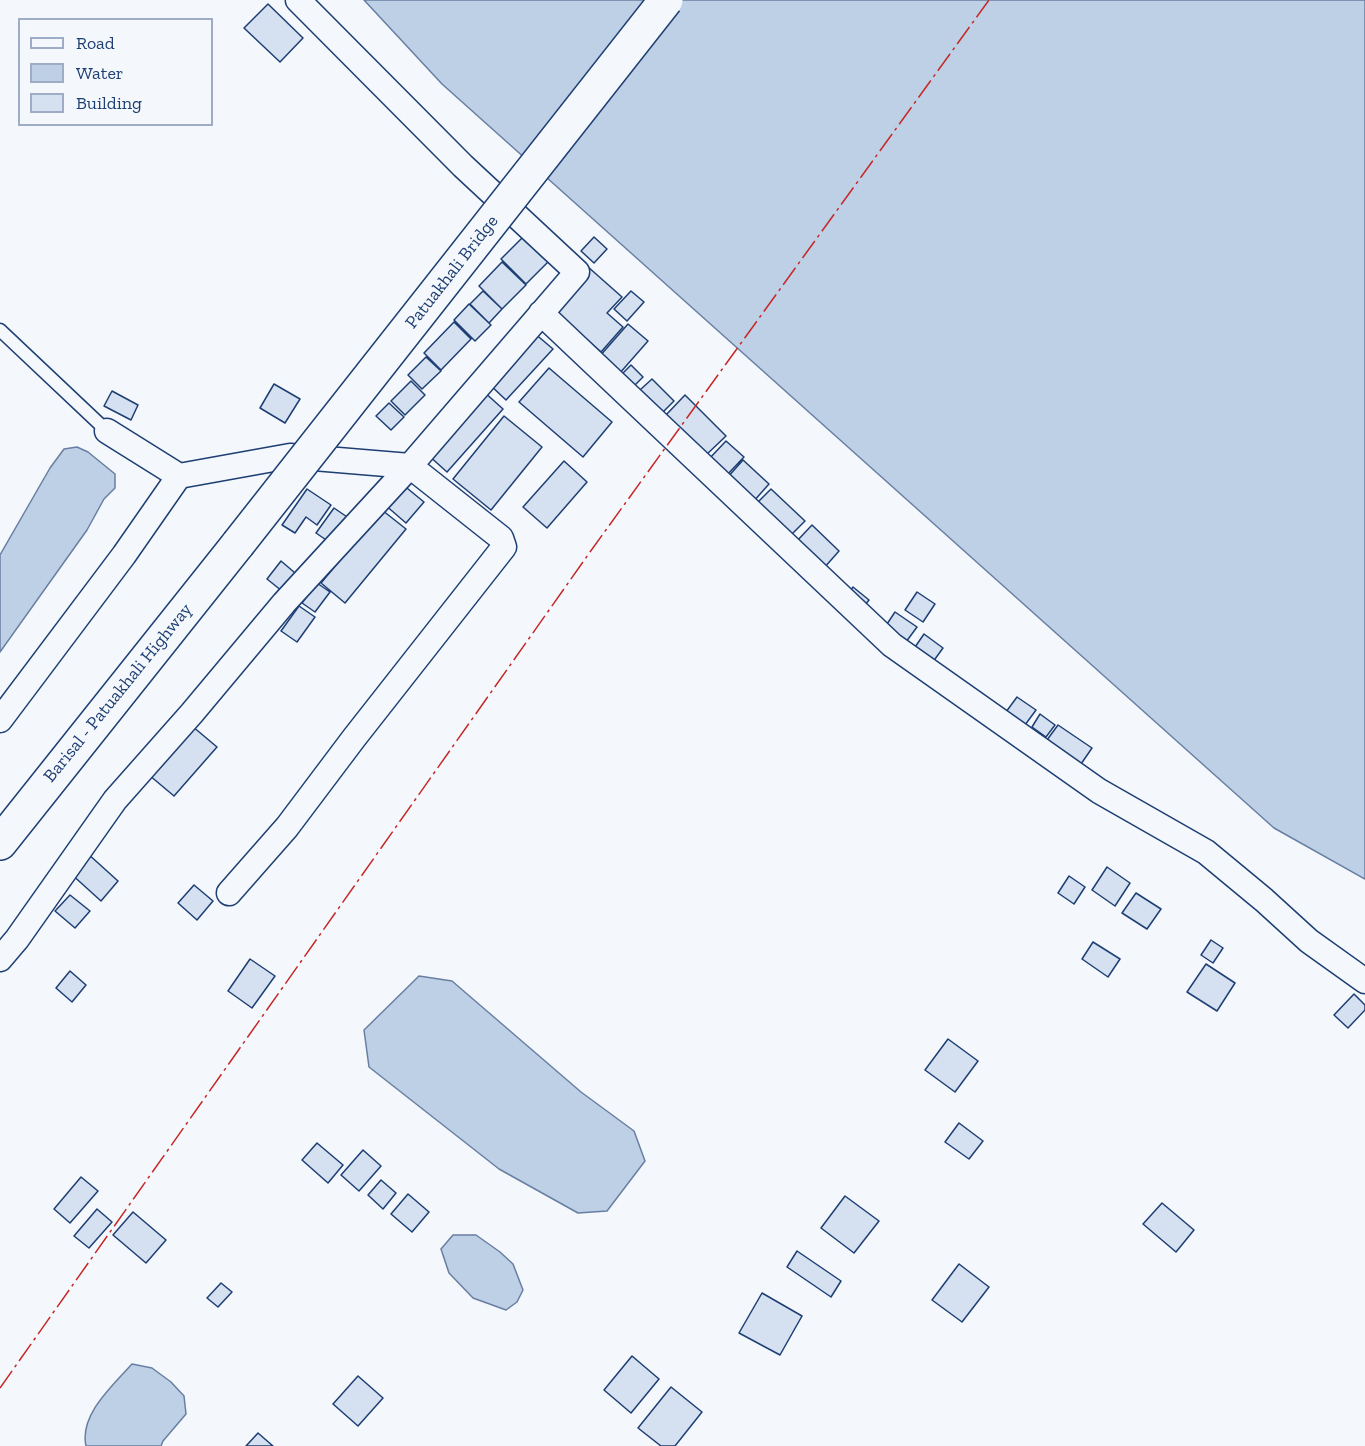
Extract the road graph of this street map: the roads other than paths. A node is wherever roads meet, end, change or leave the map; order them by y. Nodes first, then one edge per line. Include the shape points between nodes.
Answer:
1 (298, 0) edge
2 (666, 0) edge
3 (542, 313) junction
4 (0, 330) edge
5 (107, 431) joint
6 (410, 466) junction
7 (179, 476) junction
8 (238, 544) joint
9 (0, 720) edge
10 (0, 843) edge
11 (229, 893) dead end
12 (0, 959) edge
13 (1365, 981) edge

1 - 3 street via 463,166 577,272
2 - 8 highway, Patuakhali Bridge, bridge
3 - 6 street
3 - 13 street via 892,645 1099,791 1206,852 1310,941
4 - 5 lane
5 - 7 street
6 - 7 street via 290,456
6 - 11 street via 501,538 504,547 287,827
6 - 12 street via 284,603 115,800
7 - 9 street
8 - 10 highway, Barisal - Patuakhali Highway

